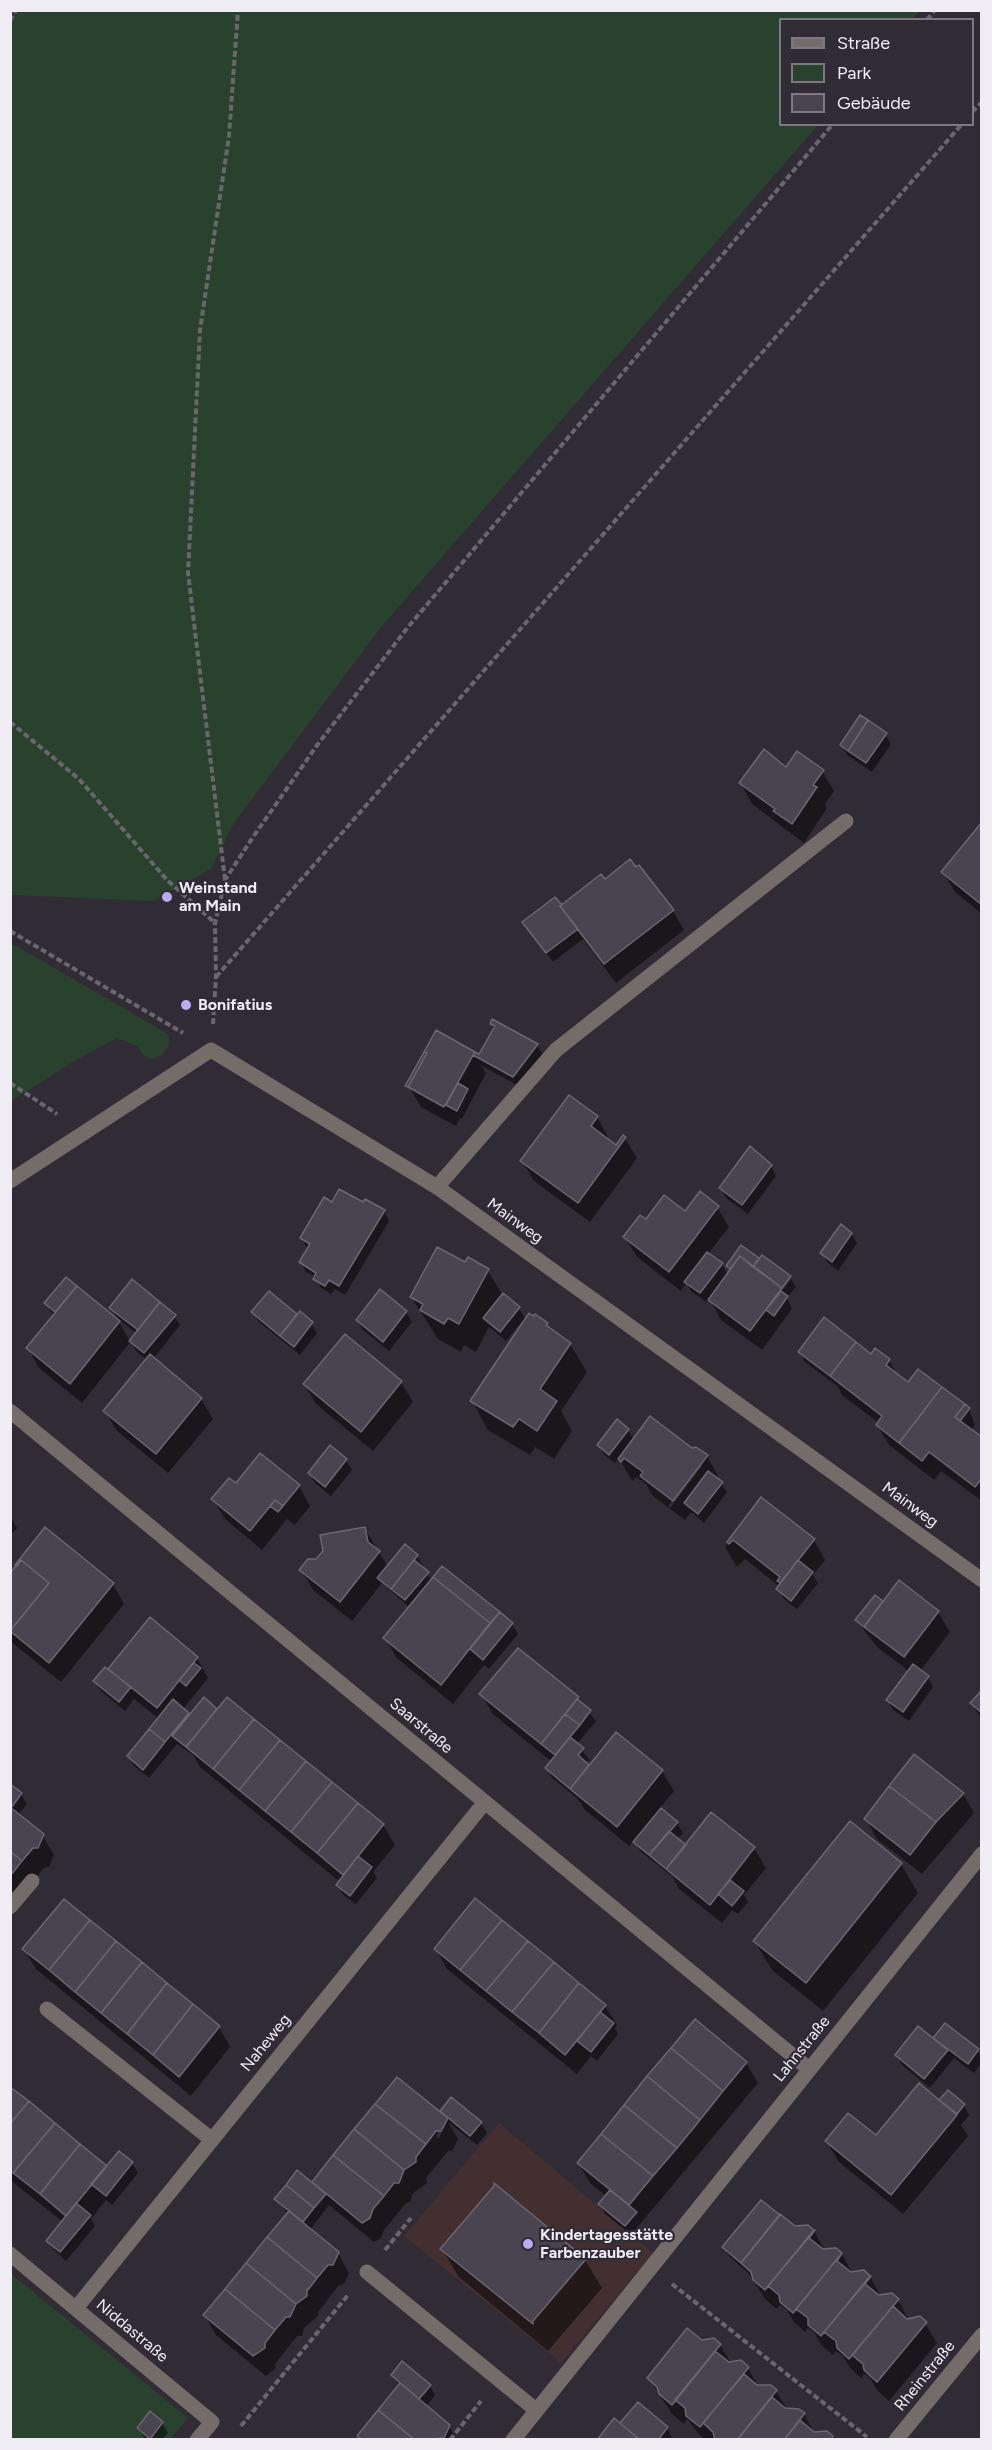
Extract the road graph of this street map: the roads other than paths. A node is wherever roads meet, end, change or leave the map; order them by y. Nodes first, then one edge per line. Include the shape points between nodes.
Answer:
1 (846, 822) dead end
2 (10, 1181) edge
3 (437, 1187) junction
4 (10, 1411) edge
5 (981, 1580) edge
6 (485, 1802) junction
7 (981, 1854) edge
8 (32, 1881) dead end
9 (10, 1907) edge
10 (47, 2009) dead end
11 (809, 2069) junction
12 (211, 2139) junction
13 (10, 2253) edge
14 (367, 2272) road end
15 (76, 2307) junction
16 (981, 2334) edge
17 (536, 2410) junction
18 (197, 2439) edge
19 (513, 2439) edge
20 (896, 2439) edge

1 - 3 street via 556,1050
2 - 3 street, Mainweg via 211,1050
3 - 5 street, Mainweg
4 - 6 street, Saarstraße
6 - 11 street, Saarstraße
6 - 12 street, Naheweg
7 - 11 street, Lahnstraße
8 - 9 street
10 - 12 street
11 - 17 street, Lahnstraße
12 - 15 street, Naheweg
13 - 15 street, Niddastraße
14 - 17 street
15 - 18 street, Niddastraße via 212,2422
16 - 20 street, Rheinstraße
17 - 19 street, Lahnstraße

